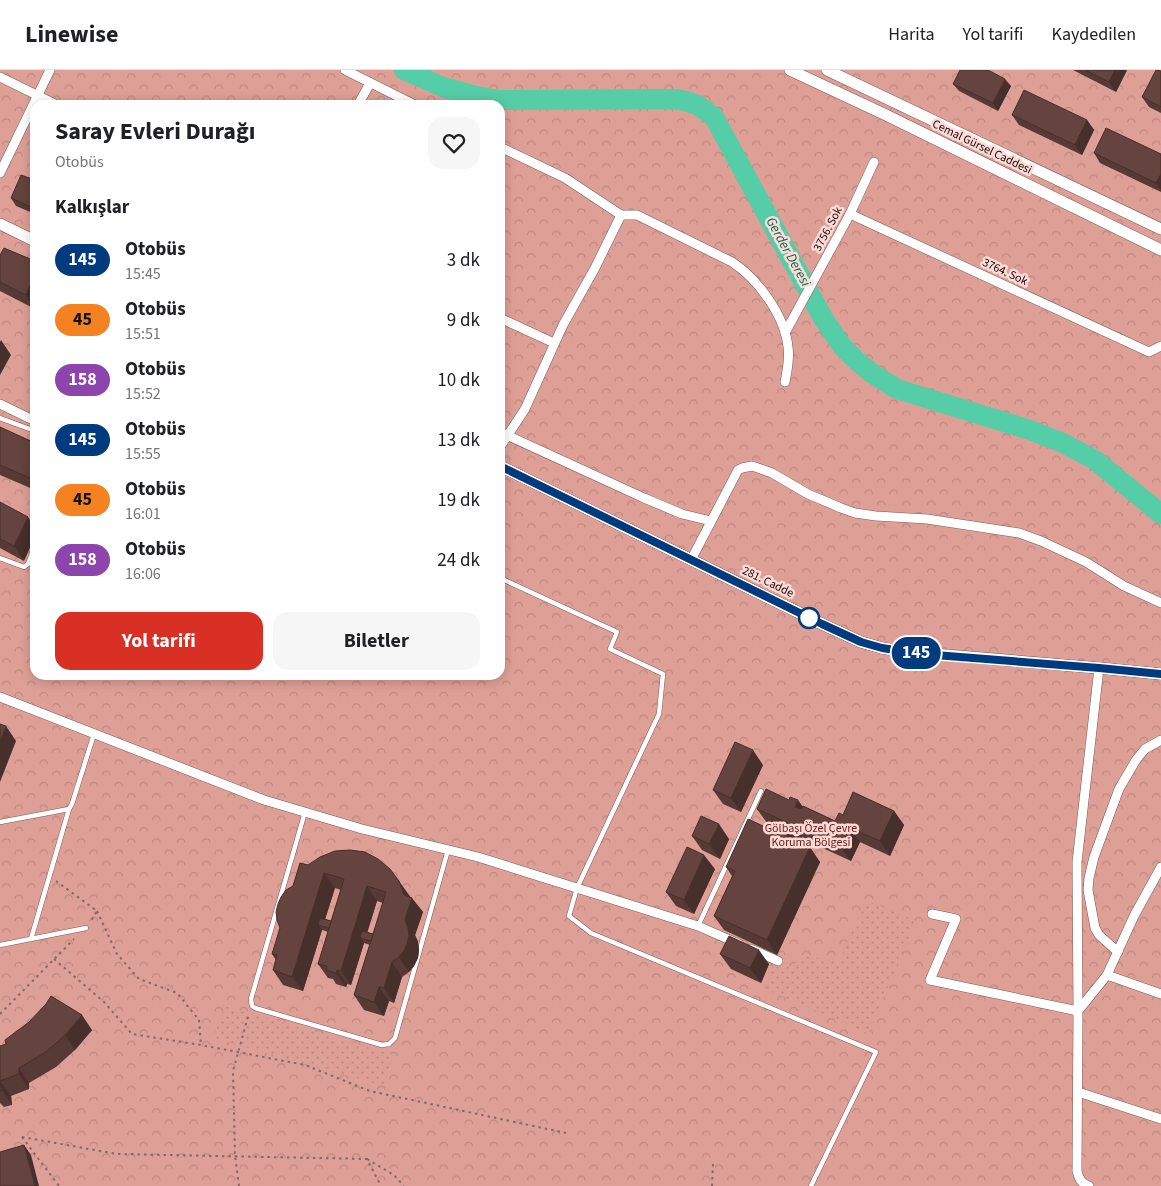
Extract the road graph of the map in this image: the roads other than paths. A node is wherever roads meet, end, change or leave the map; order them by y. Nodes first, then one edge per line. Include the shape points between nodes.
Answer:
1 (50, 70) edge
2 (345, 70) edge
3 (790, 70) edge
4 (827, 70) edge
5 (0, 77) edge
6 (370, 83) junction
7 (38, 96) junction
8 (36, 100) edge
9 (46, 100) edge
10 (361, 100) edge
11 (404, 100) edge
12 (30, 112) edge
13 (505, 149) edge
14 (874, 162) dead end
15 (0, 173) edge
16 (850, 214) junction
17 (621, 215) junction
18 (0, 224) edge
19 (1161, 229) edge
20 (30, 239) edge
21 (1161, 250) edge
22 (505, 320) edge
23 (785, 333) junction
24 (554, 343) junction
25 (1161, 346) edge
26 (785, 382) dead end
27 (0, 404) edge
28 (0, 418) edge
29 (30, 419) edge
30 (30, 429) edge
31 (505, 433) edge
32 (505, 434) edge
33 (505, 468) edge
34 (711, 521) junction
35 (0, 558) edge
36 (30, 559) edge
37 (691, 560) junction
38 (505, 580) edge
39 (1161, 603) edge
40 (1099, 668) junction
41 (1161, 674) edge
42 (0, 697) edge
43 (94, 734) junction
44 (1161, 740) edge
45 (761, 791) dead end
46 (69, 809) junction
47 (305, 812) junction
48 (0, 822) edge
49 (448, 850) junction
50 (1161, 868) edge
51 (577, 888) junction
52 (932, 914) dead end
53 (698, 926) junction
54 (86, 928) road end
55 (31, 939) junction
56 (0, 945) edge
57 (1118, 952) junction
58 (778, 961) dead end
59 (1107, 975) junction
60 (1161, 994) edge
61 (1078, 1011) junction
62 (1078, 1092) junction
63 (1161, 1119) edge
64 (811, 1186) edge
65 (1089, 1186) edge

1 - 7 street
2 - 6 street
3 - 21 street, Cemal Gürsel Caddesi
4 - 19 street, Cemal Gürsel Caddesi
5 - 7 street
6 - 10 street
6 - 11 street
7 - 8 street
7 - 9 street
12 - 15 street
13 - 17 street via 565,178
14 - 16 street, 3756. Sok
16 - 23 street, 3756. Sok
16 - 25 street, 3764. Sok via 1149,352
17 - 23 street via 637,214 742,268 772,303
17 - 24 street
18 - 20 street
22 - 24 street
23 - 26 street via 789,360
24 - 31 street via 525,410
27 - 29 street
28 - 30 lane
32 - 34 street via 682,514
33 - 37 street, 281. Cadde
34 - 37 street
34 - 39 street via 738,470 752,466 855,513 927,519 1020,533 1086,562 1124,586
35 - 36 lane via 24,567
37 - 40 street, 281. Cadde via 861,642 882,648
38 - 51 lane via 618,632 610,649 663,674 658,714
40 - 41 street, 281. Cadde
40 - 61 street via 1077,862
42 - 43 street
43 - 46 lane
43 - 47 street via 264,800
44 - 57 street via 1145,749 1119,789 1089,878 1095,928
45 - 53 lane
46 - 48 lane
46 - 55 lane
47 - 49 street via 362,830
47 - 49 lane via 251,1003 255,1008 382,1045 395,1038
49 - 51 street
50 - 57 street
51 - 53 street
51 - 64 lane via 569,916 591,934 876,1052
52 - 61 street via 956,919 930,980
53 - 58 street
54 - 55 lane
55 - 56 lane
57 - 59 street
59 - 60 street
59 - 61 street
61 - 62 street
62 - 63 street
62 - 65 street via 1077,1171 1081,1182

